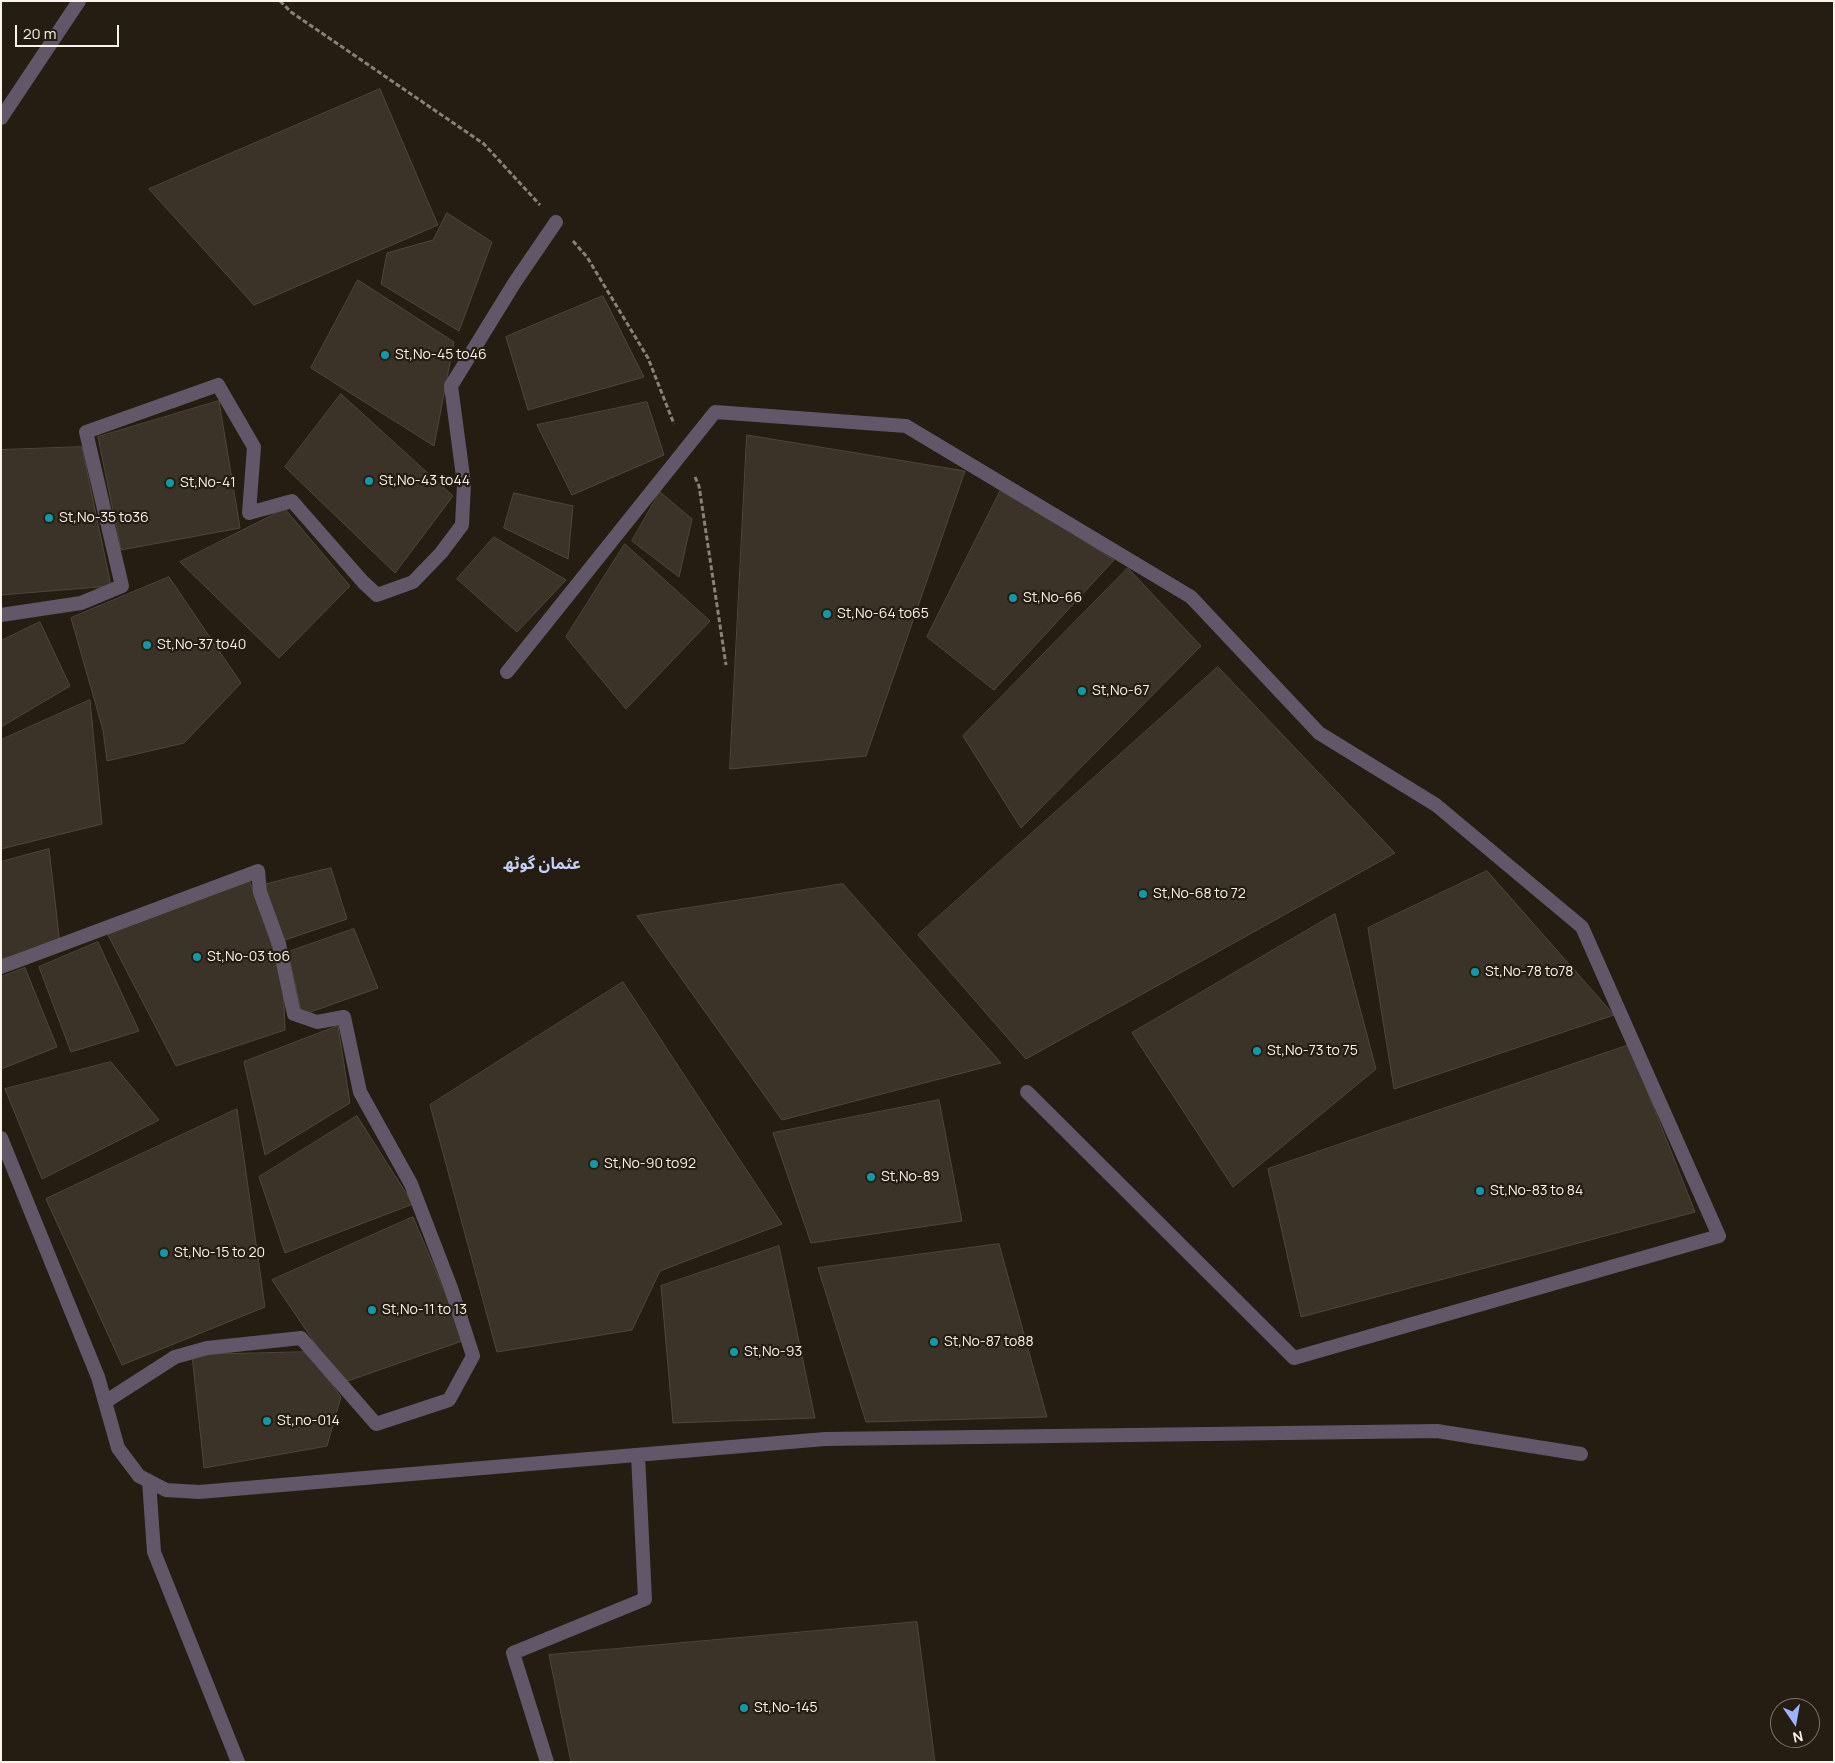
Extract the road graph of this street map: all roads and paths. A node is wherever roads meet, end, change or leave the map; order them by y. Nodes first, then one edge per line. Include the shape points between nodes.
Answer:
1 (79, 1) edge
2 (280, 1) edge
3 (1, 118) edge
4 (556, 222) junction
5 (685, 450) junction
6 (1, 615) edge
7 (726, 665) dead end
8 (507, 672) dead end
9 (1, 968) edge
10 (1027, 1092) dead end
11 (1, 1138) edge
12 (105, 1402) junction
13 (1581, 1454) dead end
14 (638, 1455) junction
15 (149, 1481) junction
16 (238, 1762) edge
17 (547, 1762) edge

1 - 3 street
2 - 4 path via 291,12 484,144
4 - 5 path via 587,257 648,358
4 - 6 street via 451,386 464,484 462,525 413,582 377,595 292,502 249,513 254,447 218,385 86,432 122,586 80,603
5 - 7 path via 699,486
5 - 8 street
5 - 10 street via 715,412 906,426 1190,597 1319,733 1436,805 1582,927 1719,1236 1294,1358
9 - 12 street via 258,871 260,892 279,944 294,1014 317,1022 344,1017 360,1092 411,1184 473,1356 449,1400 376,1424 301,1338 207,1348 175,1357
11 - 12 street via 98,1377
12 - 15 street via 118,1448 139,1476
13 - 14 street via 1438,1431 1419,1431 825,1439
14 - 15 street via 199,1492 166,1490
14 - 17 street via 645,1598 513,1653
15 - 16 street via 154,1552

